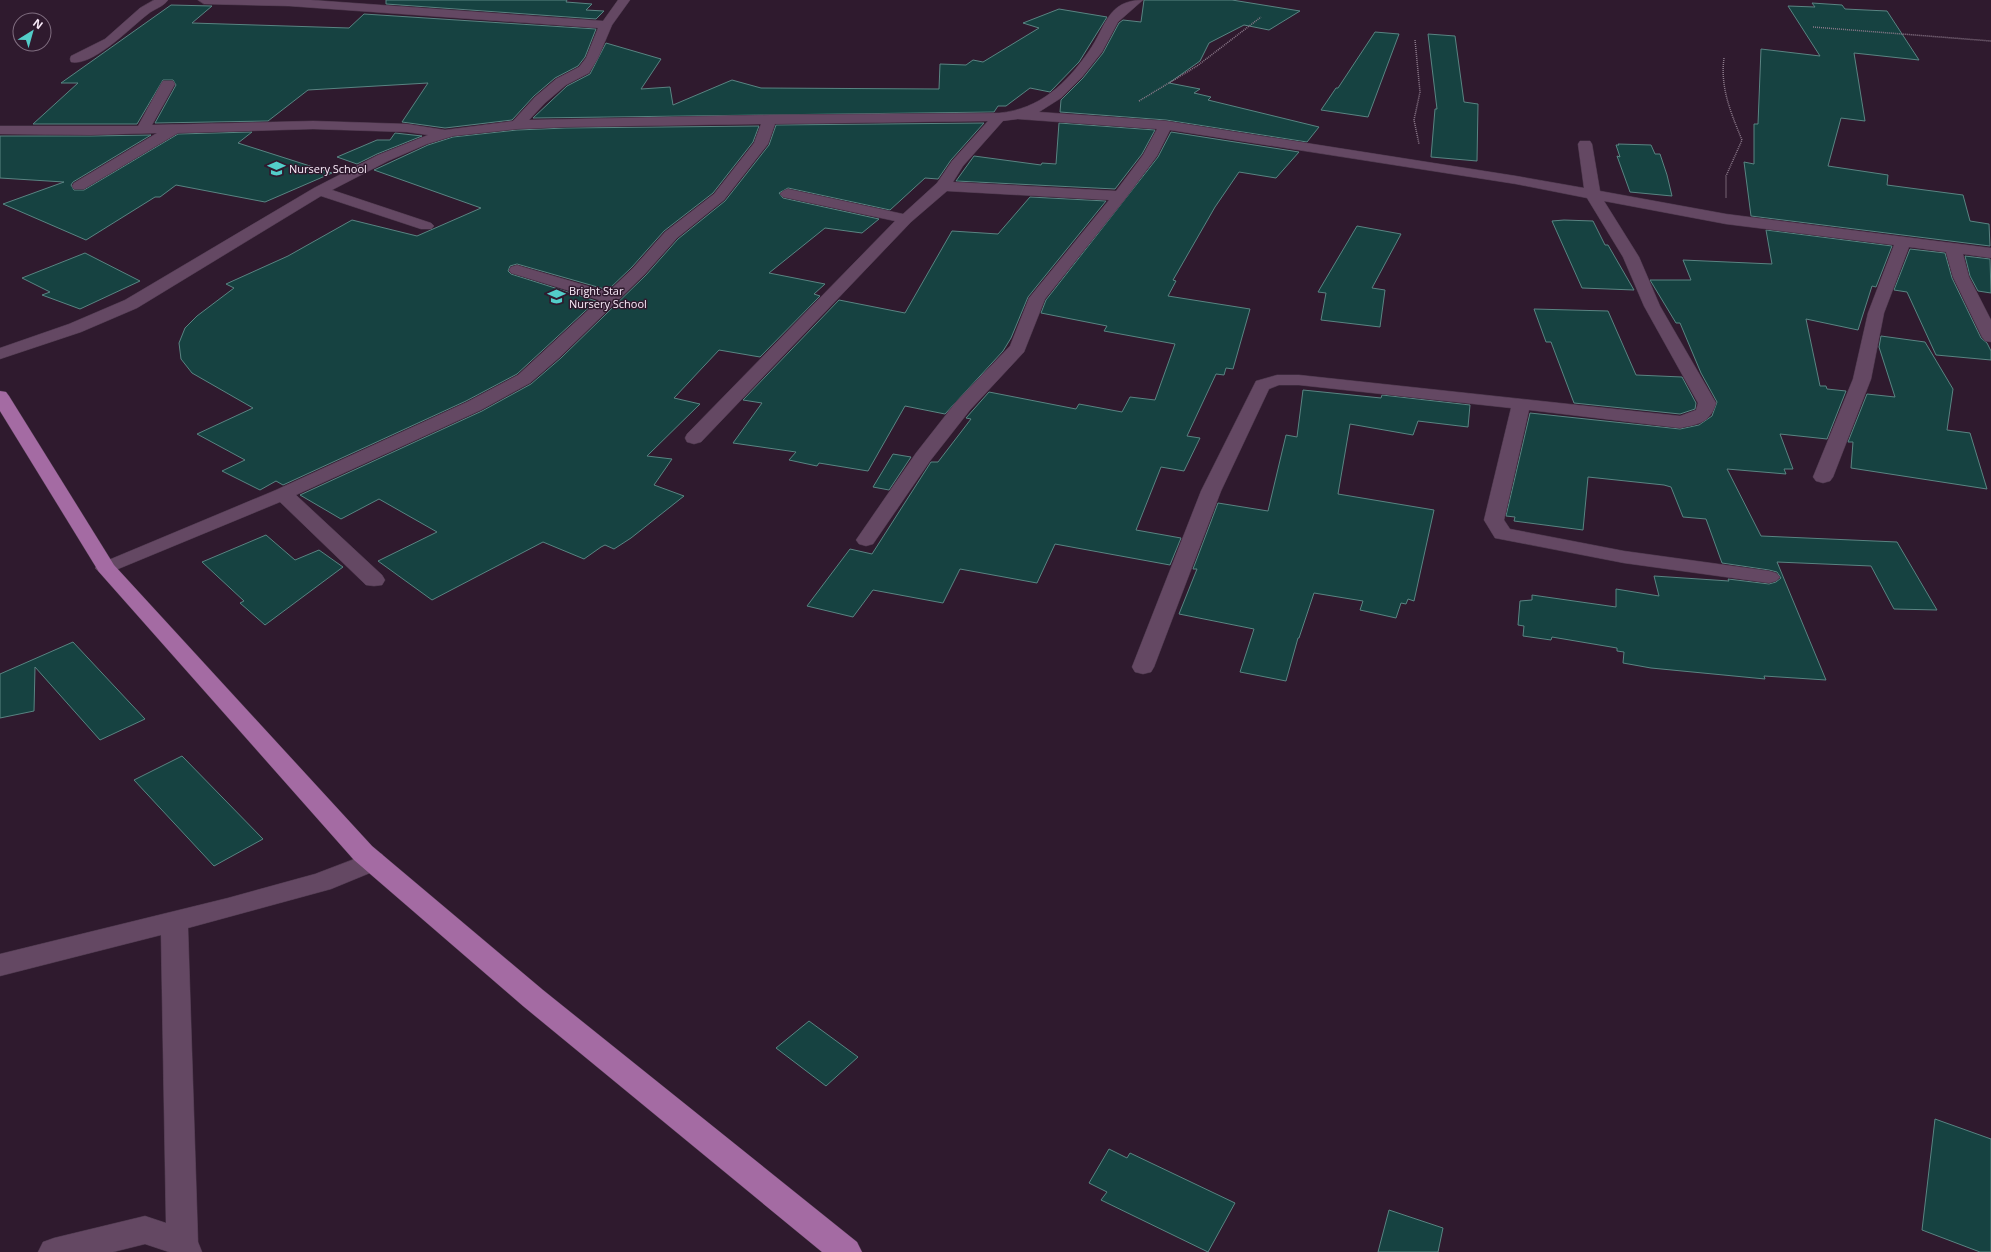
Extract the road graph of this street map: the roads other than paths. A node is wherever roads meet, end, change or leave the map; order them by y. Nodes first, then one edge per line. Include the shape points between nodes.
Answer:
1 (162, 0) edge
2 (204, 0) edge
3 (624, 0) edge
4 (1137, 0) edge
5 (606, 25) junction
6 (76, 59) dead end
7 (168, 84) dead end
8 (1018, 115) junction
9 (999, 117) junction
10 (770, 119) junction
11 (518, 125) junction
12 (1166, 125) junction
13 (176, 128) junction
14 (143, 129) junction
15 (0, 130) edge
16 (452, 132) junction
17 (1585, 144) dead end
18 (79, 186) dead end
19 (943, 186) junction
20 (320, 191) junction
21 (788, 194) dead end
22 (1593, 195) junction
23 (1120, 196) junction
24 (906, 219) junction
25 (426, 226) dead end
26 (1903, 242) junction
27 (1953, 248) junction
28 (1991, 253) edge
29 (517, 270) dead end
30 (611, 298) junction
31 (1991, 336) edge
32 (0, 354) edge
33 (0, 396) edge
34 (1520, 404) junction
35 (694, 438) dead end
36 (1823, 478) dead end
37 (283, 494) junction
38 (866, 540) dead end
39 (106, 568) junction
40 (1769, 577) dead end
41 (374, 580) dead end
42 (1143, 667) dead end
43 (373, 861) junction
44 (174, 922) junction
45 (0, 966) edge
46 (184, 1247) edge
47 (54, 1252) edge
48 (846, 1252) edge

1 - 6 street via 144,11 109,42
2 - 5 street via 289,2
3 - 5 street
4 - 8 street via 1114,17 1101,43 1078,74 1062,90 1034,109
5 - 11 street via 584,70 561,82 540,100
7 - 14 street
8 - 9 street
8 - 12 street
9 - 10 street
9 - 19 street via 957,164
10 - 11 street
10 - 30 street via 761,144 719,197 672,235
11 - 16 street
12 - 22 street
12 - 23 street via 1154,150
13 - 14 street
13 - 16 street via 313,125
13 - 18 street
14 - 15 street
16 - 20 street via 416,144
17 - 22 street
19 - 23 street
19 - 24 street
20 - 25 street
20 - 32 street via 132,304 75,328
21 - 24 street
22 - 26 street via 1726,219
22 - 34 street via 1631,257 1652,306 1706,403 1704,413 1694,419 1680,422
23 - 38 street via 1037,298 1018,348 963,406 923,456
24 - 35 street
26 - 27 street
26 - 36 street via 1876,312 1862,379
27 - 28 street
27 - 31 street via 1961,277
29 - 30 street
30 - 37 street via 554,354 524,379 474,406
33 - 39 main road
34 - 40 street via 1494,520 1502,534 1624,557
34 - 42 street via 1299,380 1277,380 1262,385 1210,491
37 - 39 street
37 - 41 street
39 - 43 main road via 357,847
43 - 44 street via 322,882
43 - 48 main road via 533,998
44 - 45 street
44 - 46 street
46 - 47 street via 144,1230

